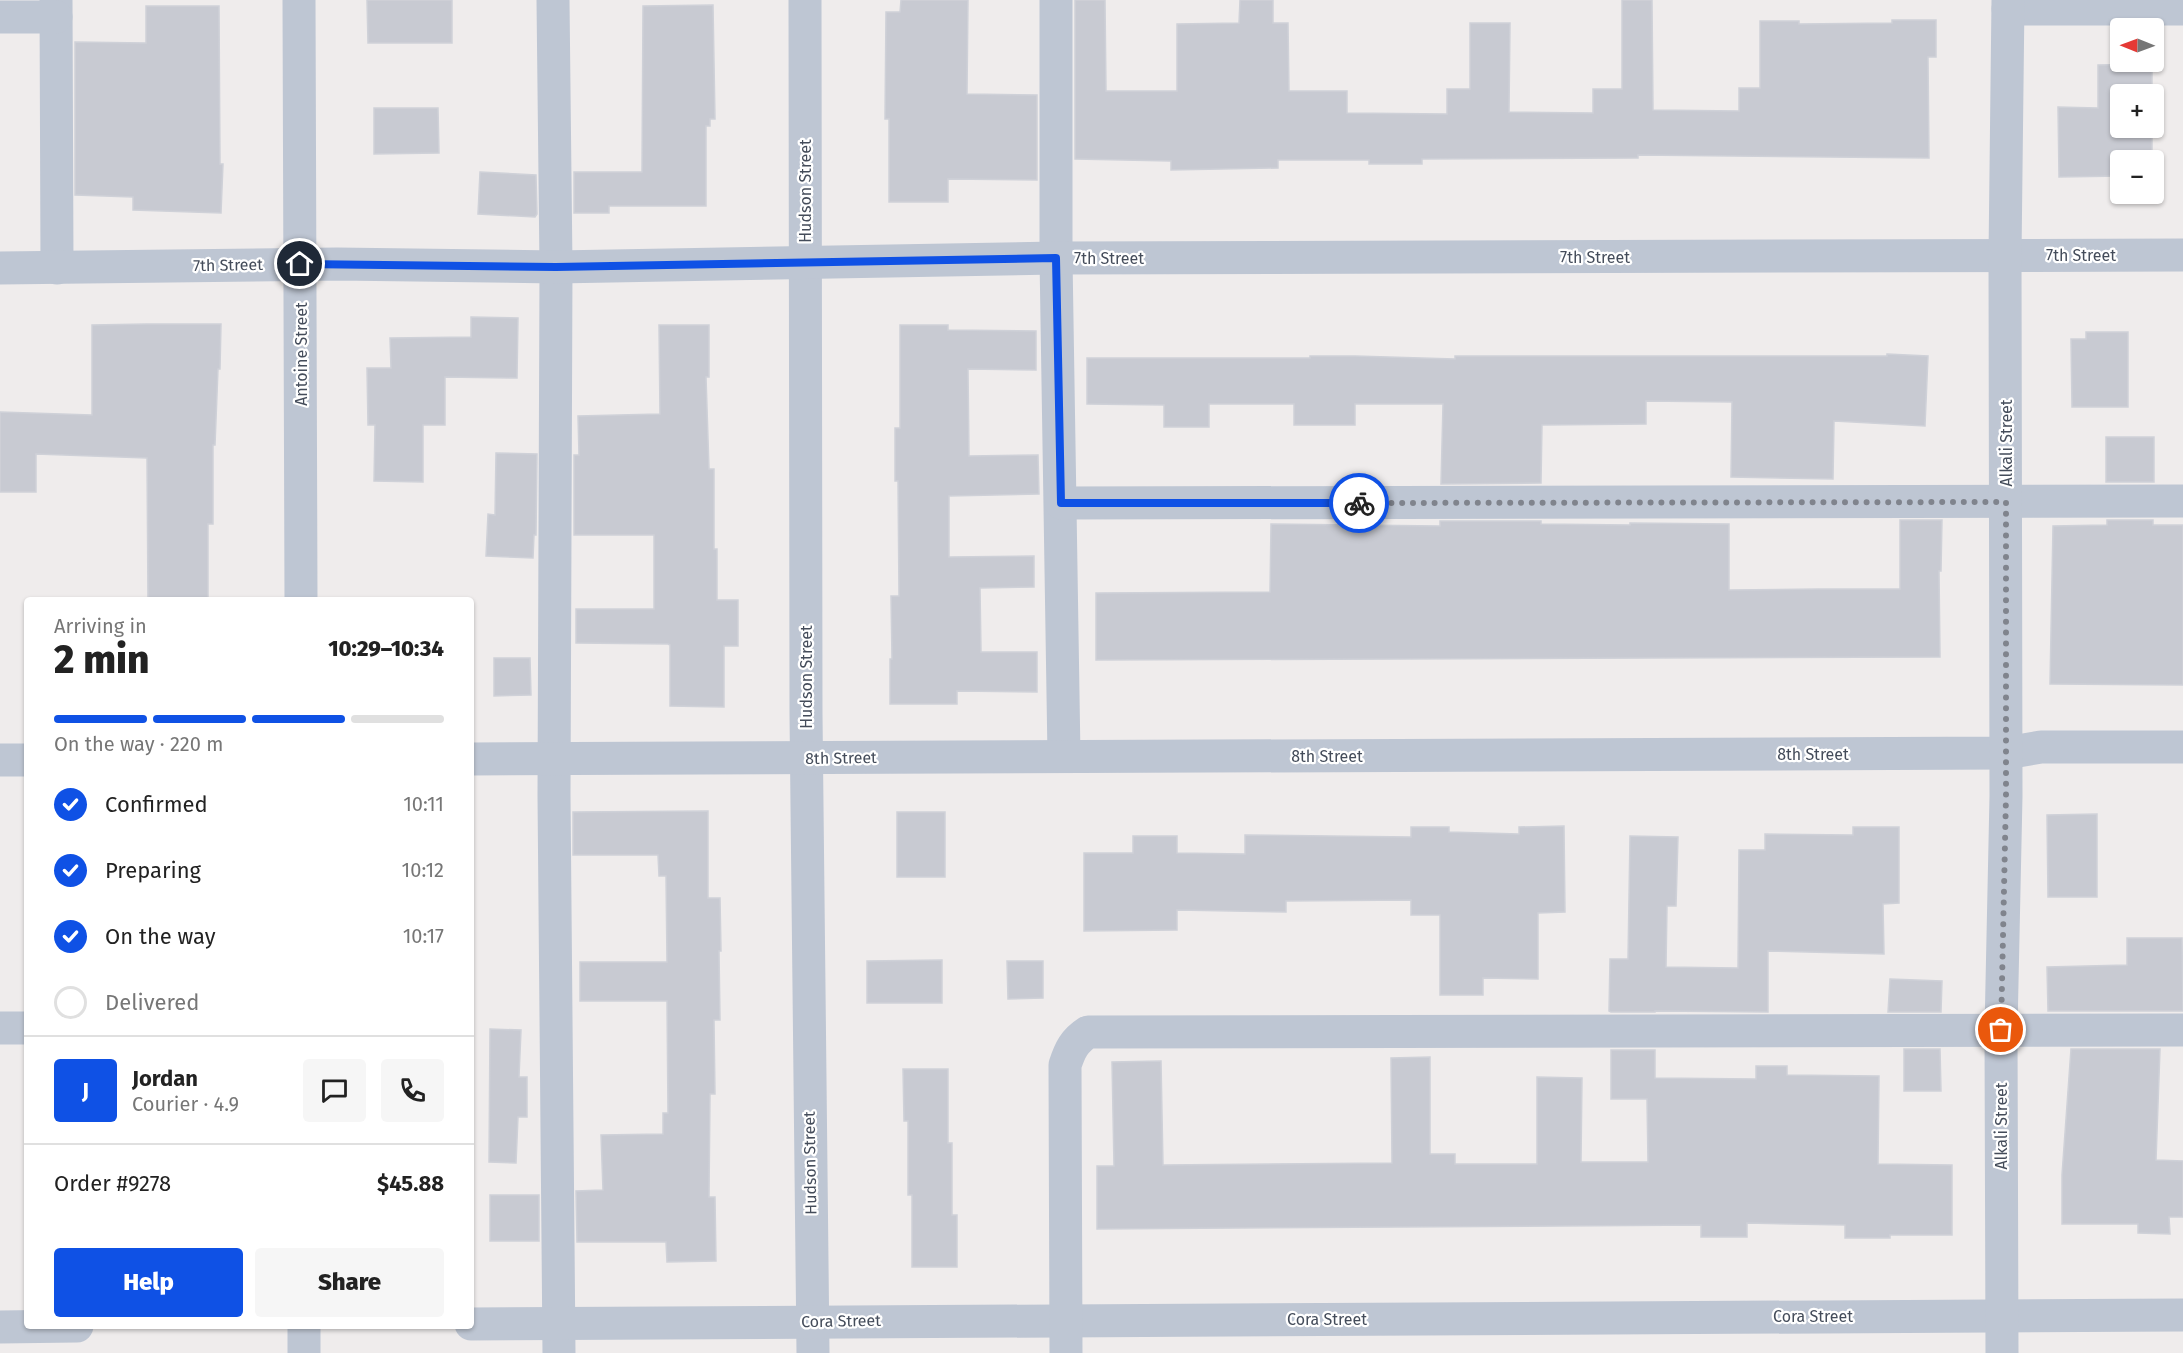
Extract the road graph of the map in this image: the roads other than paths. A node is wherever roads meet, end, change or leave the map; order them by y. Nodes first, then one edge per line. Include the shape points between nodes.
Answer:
1 (298, 0) edge
2 (553, 0) edge
3 (805, 0) edge
4 (1056, 0) edge
5 (2008, 5) edge
6 (56, 9) edge
7 (2183, 9) edge
8 (0, 17) edge
9 (2183, 255) edge
10 (2005, 256) junction
11 (1056, 258) junction
12 (806, 263) junction
13 (300, 264) junction
14 (556, 267) junction
15 (0, 268) edge
16 (57, 268) junction
17 (2183, 501) edge
18 (2006, 502) junction
19 (1061, 503) junction
20 (301, 597) edge
21 (2183, 747) edge
22 (2006, 753) junction
23 (1064, 756) junction
24 (554, 758) junction
25 (806, 758) junction
26 (474, 759) edge
27 (0, 760) edge
28 (24, 760) edge
29 (0, 1028) edge
30 (24, 1028) edge
31 (2001, 1030) junction
32 (2183, 1030) edge
33 (2183, 1315) edge
34 (2002, 1316) junction
35 (1066, 1320) junction
36 (474, 1325) edge
37 (0, 1326) edge
38 (24, 1326) edge
39 (61, 1329) edge
40 (304, 1329) edge
41 (813, 1337) edge
42 (559, 1339) edge
43 (61, 1353) edge
44 (304, 1353) edge
45 (1066, 1353) edge
46 (2002, 1353) edge

1 - 13 street, Antoine Street
2 - 14 street
3 - 12 street, Hudson Street
4 - 11 street
5 - 7 street
5 - 10 street, Alkali Street
6 - 8 street
6 - 16 street
9 - 10 street, 7th Street
10 - 11 street, 7th Street
10 - 18 street, Alkali Street
11 - 12 street, 7th Street
11 - 19 street
12 - 14 street, 7th Street
12 - 25 street, Hudson Street
13 - 14 street, 7th Street
13 - 16 street, 7th Street
13 - 20 street, Antoine Street
14 - 24 street
15 - 16 street, 7th Street
17 - 18 street
18 - 19 street
18 - 22 street, Alkali Street
19 - 23 street
21 - 22 street, 8th Street via 2041,747
22 - 23 street, 8th Street
22 - 31 street, Alkali Street
23 - 25 street, 8th Street
24 - 25 street, 8th Street
24 - 26 street, 8th Street
24 - 42 street
25 - 41 street, Hudson Street
27 - 28 street
29 - 30 street
31 - 32 street
31 - 34 street, Alkali Street
31 - 35 street via 1088,1032 1070,1049 1065,1065
33 - 34 street, Cora Street
34 - 35 street, Cora Street
34 - 46 street, Alkali Street
35 - 41 street, Cora Street
35 - 45 street
36 - 42 street, Cora Street
37 - 38 street
39 - 43 street
40 - 44 street
41 - 42 street, Cora Street

